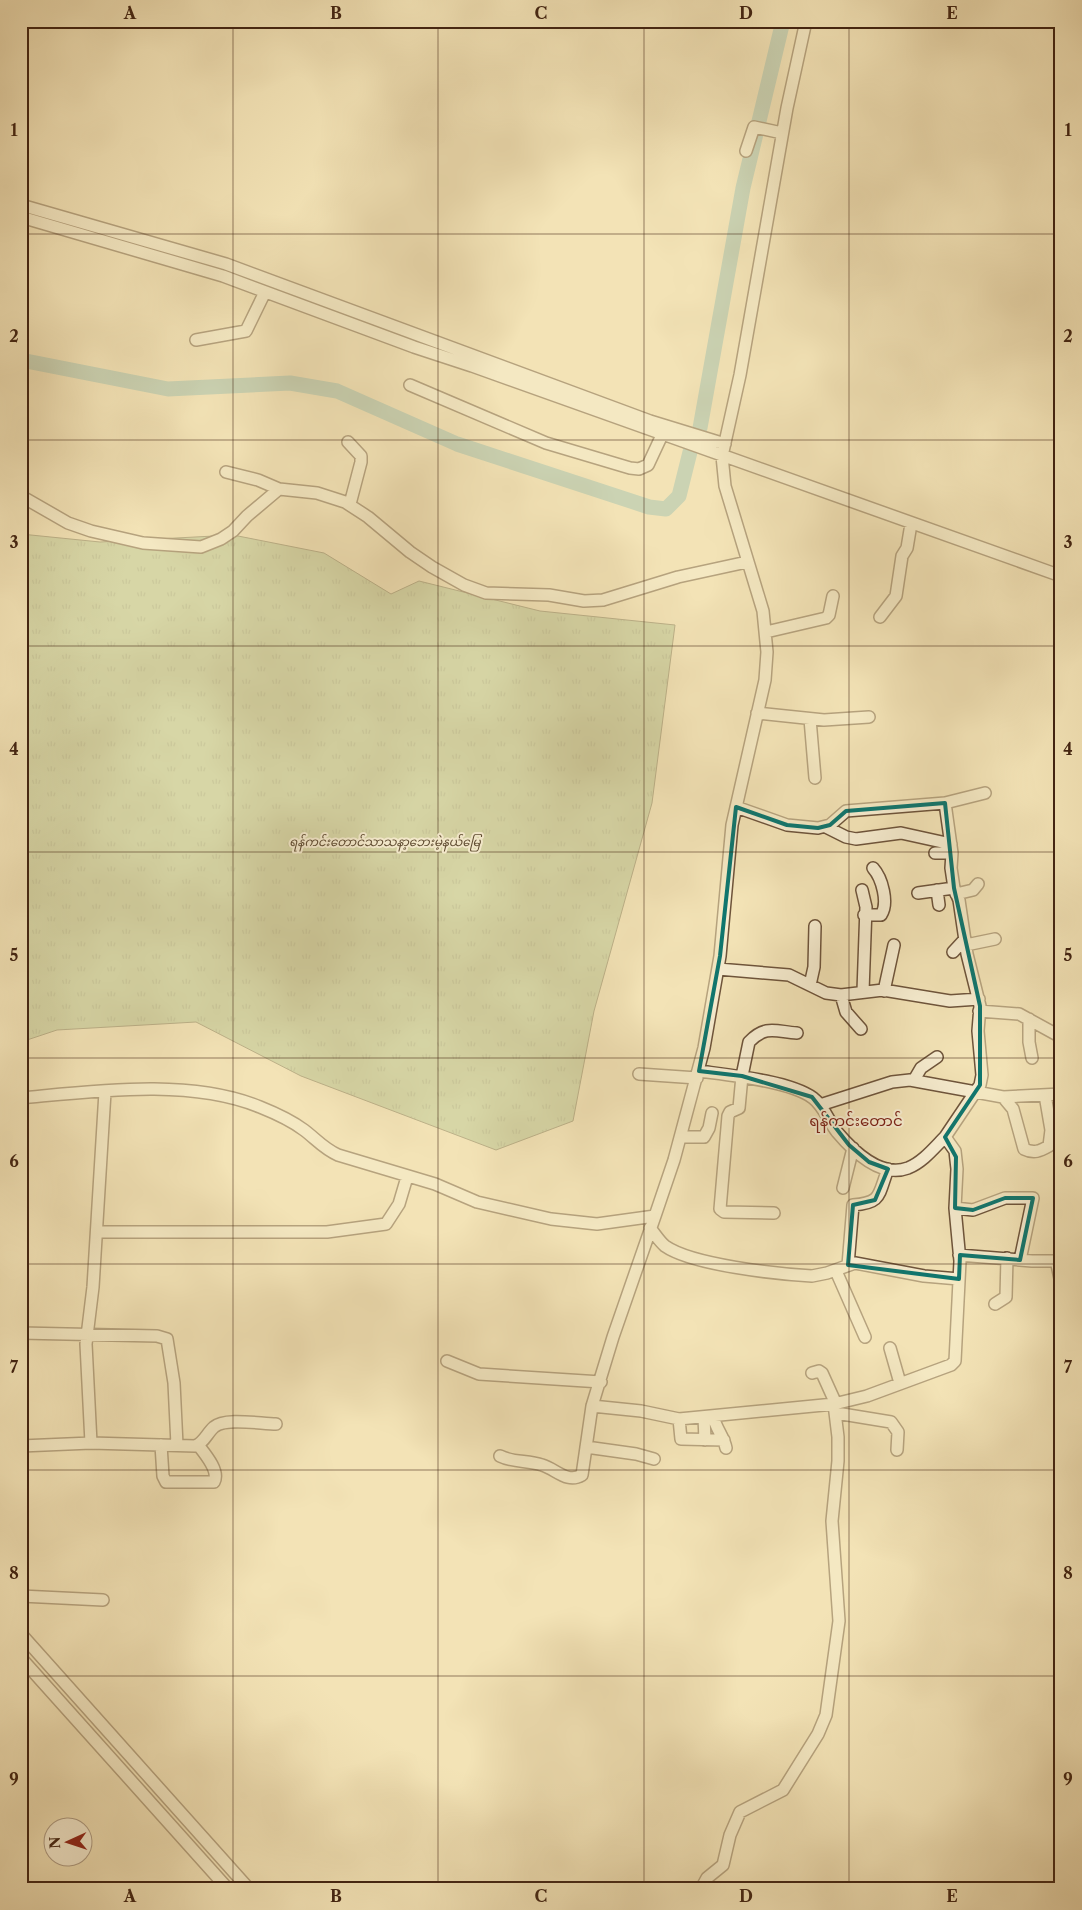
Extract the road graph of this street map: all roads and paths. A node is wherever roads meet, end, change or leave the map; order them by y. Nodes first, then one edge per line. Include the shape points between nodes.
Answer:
1 (806, 21) edge
2 (782, 133) junction
3 (746, 151) dead end
4 (21, 205) edge
5 (21, 217) edge
6 (264, 292) junction
7 (304, 300) junction
8 (196, 340) dead end
9 (410, 385) dead end
10 (662, 435) junction
11 (348, 442) dead end
12 (724, 450) junction
13 (226, 472) dead end
14 (279, 489) junction
15 (21, 496) edge
16 (350, 504) junction
17 (911, 524) junction
18 (747, 562) junction
19 (1061, 576) edge
20 (833, 596) dead end
21 (880, 617) dead end
22 (766, 632) junction
23 (757, 713) junction
24 (869, 717) dead end
25 (810, 719) junction
26 (815, 778) dead end
27 (985, 793) dead end
28 (945, 803) junction
29 (736, 807) junction
30 (826, 827) junction
31 (951, 849) junction
32 (935, 853) dead end
33 (874, 868) dead end
34 (978, 884) dead end
35 (862, 890) dead end
36 (937, 890) junction
37 (955, 891) junction
38 (918, 893) dead end
39 (939, 904) dead end
40 (864, 915) junction
41 (815, 926) dead end
42 (996, 939) dead end
43 (966, 942) junction
44 (894, 945) dead end
45 (953, 952) dead end
46 (718, 969) junction
47 (810, 985) junction
48 (862, 991) junction
49 (884, 991) junction
50 (841, 995) junction
51 (979, 998) junction
52 (978, 1011) junction
53 (1029, 1019) junction
54 (861, 1029) dead end
55 (797, 1033) dead end
56 (1060, 1034) edge
57 (937, 1058) dead end
58 (1032, 1058) dead end
59 (639, 1074) dead end
60 (698, 1074) junction
61 (742, 1076) junction
62 (914, 1080) junction
63 (105, 1092) junction
64 (976, 1092) junction
65 (1061, 1094) edge
66 (1045, 1095) junction
67 (1003, 1096) junction
68 (21, 1098) edge
69 (820, 1105) junction
70 (712, 1113) dead end
71 (681, 1137) junction
72 (945, 1137) junction
73 (853, 1148) junction
74 (888, 1169) junction
75 (407, 1176) junction
76 (843, 1188) dead end
77 (955, 1208) junction
78 (774, 1213) dead end
79 (655, 1216) junction
80 (650, 1228) junction
81 (97, 1232) junction
82 (960, 1255) junction
83 (1007, 1258) junction
84 (1020, 1260) junction
85 (1058, 1260) edge
86 (848, 1265) junction
87 (836, 1271) junction
88 (959, 1279) junction
89 (1061, 1283) edge
90 (995, 1304) dead end
91 (21, 1333) edge
92 (87, 1336) junction
93 (865, 1337) dead end
94 (890, 1348) dead end
95 (447, 1361) dead end
96 (812, 1373) dead end
97 (601, 1382) junction
98 (900, 1383) junction
99 (592, 1406) junction
100 (835, 1407) junction
101 (709, 1416) junction
102 (679, 1419) junction
103 (276, 1424) dead end
104 (705, 1440) junction
105 (91, 1444) junction
106 (161, 1445) junction
107 (198, 1445) junction
108 (21, 1446) edge
109 (177, 1446) junction
110 (586, 1447) junction
111 (897, 1450) dead end
112 (500, 1456) dead end
113 (654, 1459) dead end
114 (21, 1596) edge
115 (103, 1600) dead end
116 (21, 1634) edge
117 (21, 1658) edge
118 (228, 1889) edge
119 (249, 1889) edge
120 (701, 1889) edge

1 - 2 street
2 - 3 street via 756,127 752,130
2 - 12 street
4 - 7 street via 226,264
5 - 6 street via 223,276
6 - 7 street
6 - 8 street via 246,331
7 - 10 street
7 - 12 street via 483,357
9 - 10 street via 546,443 630,468 648,465
10 - 12 street
11 - 16 street via 361,456
12 - 17 street
12 - 18 street via 725,486
13 - 14 street
14 - 15 street via 221,540 201,547 143,543 91,531 68,523
14 - 16 street via 317,493
16 - 18 street via 432,568 486,592 603,600 678,577
17 - 19 street
17 - 21 street via 896,596
18 - 22 street via 763,611
20 - 22 street via 826,618
22 - 23 street via 767,664
23 - 25 street
23 - 29 street
24 - 25 street
25 - 26 street
27 - 28 street
28 - 30 street via 846,811
28 - 31 street
29 - 30 street via 786,825
29 - 46 street
30 - 31 street via 856,839 901,833
31 - 32 street
31 - 37 street
33 - 40 street via 884,893 883,911 881,914
34 - 37 street via 973,890
35 - 40 street via 866,907
36 - 37 street
36 - 38 street
36 - 39 street
37 - 43 street
40 - 48 street
41 - 47 street
42 - 43 street
43 - 45 street
43 - 51 street
44 - 49 street
46 - 47 street via 789,975
46 - 60 street
47 - 50 street via 826,993
48 - 49 street
48 - 50 street
49 - 51 street via 950,1002
50 - 54 street via 846,1012
51 - 52 street
52 - 53 street via 1015,1013
52 - 64 street via 982,1075
53 - 56 street
53 - 58 street
55 - 61 street via 773,1029 752,1039
57 - 62 street via 921,1068
59 - 60 street
60 - 61 street
60 - 71 street
61 - 69 street via 802,1093
61 - 78 street via 739,1108 728,1116 720,1209 724,1212
62 - 64 street
62 - 69 street via 892,1082
63 - 68 street
63 - 75 street via 175,1091 224,1096 282,1117 304,1130 326,1150
63 - 81 street
64 - 67 street
64 - 72 street
65 - 66 street
66 - 67 street
66 - 67 street via 1051,1138 1049,1146 1030,1152 1024,1149 1013,1109
69 - 73 street via 837,1132
70 - 71 street via 704,1137
71 - 79 street
72 - 74 street via 916,1164 907,1169
72 - 77 street via 953,1146 956,1157
73 - 74 street via 869,1162
73 - 76 street
74 - 86 street via 875,1200 871,1204 853,1205
75 - 79 street via 477,1202 551,1219 597,1224
75 - 81 street via 399,1204 386,1224 362,1229 327,1232
77 - 82 street
77 - 84 street via 973,1210 1006,1198 1033,1198
79 - 80 street
80 - 87 street via 665,1246 705,1261 805,1275
80 - 97 street
81 - 92 street
82 - 83 street
82 - 88 street
83 - 84 street
83 - 90 street via 1006,1296
84 - 85 street
85 - 89 street
86 - 87 street
86 - 88 street via 862,1264
87 - 93 street
88 - 98 street via 955,1361
91 - 92 street
92 - 105 street
92 - 109 street via 157,1336 167,1339 174,1383
94 - 98 street
95 - 97 street via 479,1374
96 - 100 street via 818,1370 822,1373
97 - 99 street
98 - 100 street
99 - 102 street
99 - 110 street
100 - 101 street
100 - 111 street via 891,1422 898,1432
100 - 120 street via 838,1461 832,1521 839,1621 826,1715 812,1745 783,1790 740,1812 723,1865 707,1878
101 - 102 street
101 - 104 street
101 - 104 street via 725,1444
102 - 104 street via 681,1439
103 - 107 street via 222,1423 213,1427
105 - 106 street
105 - 108 street
106 - 107 street via 166,1482 214,1482 216,1474 213,1467
106 - 109 street
107 - 109 street
110 - 112 street via 582,1475 572,1478 543,1465 513,1462
110 - 113 street
114 - 115 street
116 - 119 street
117 - 118 street

